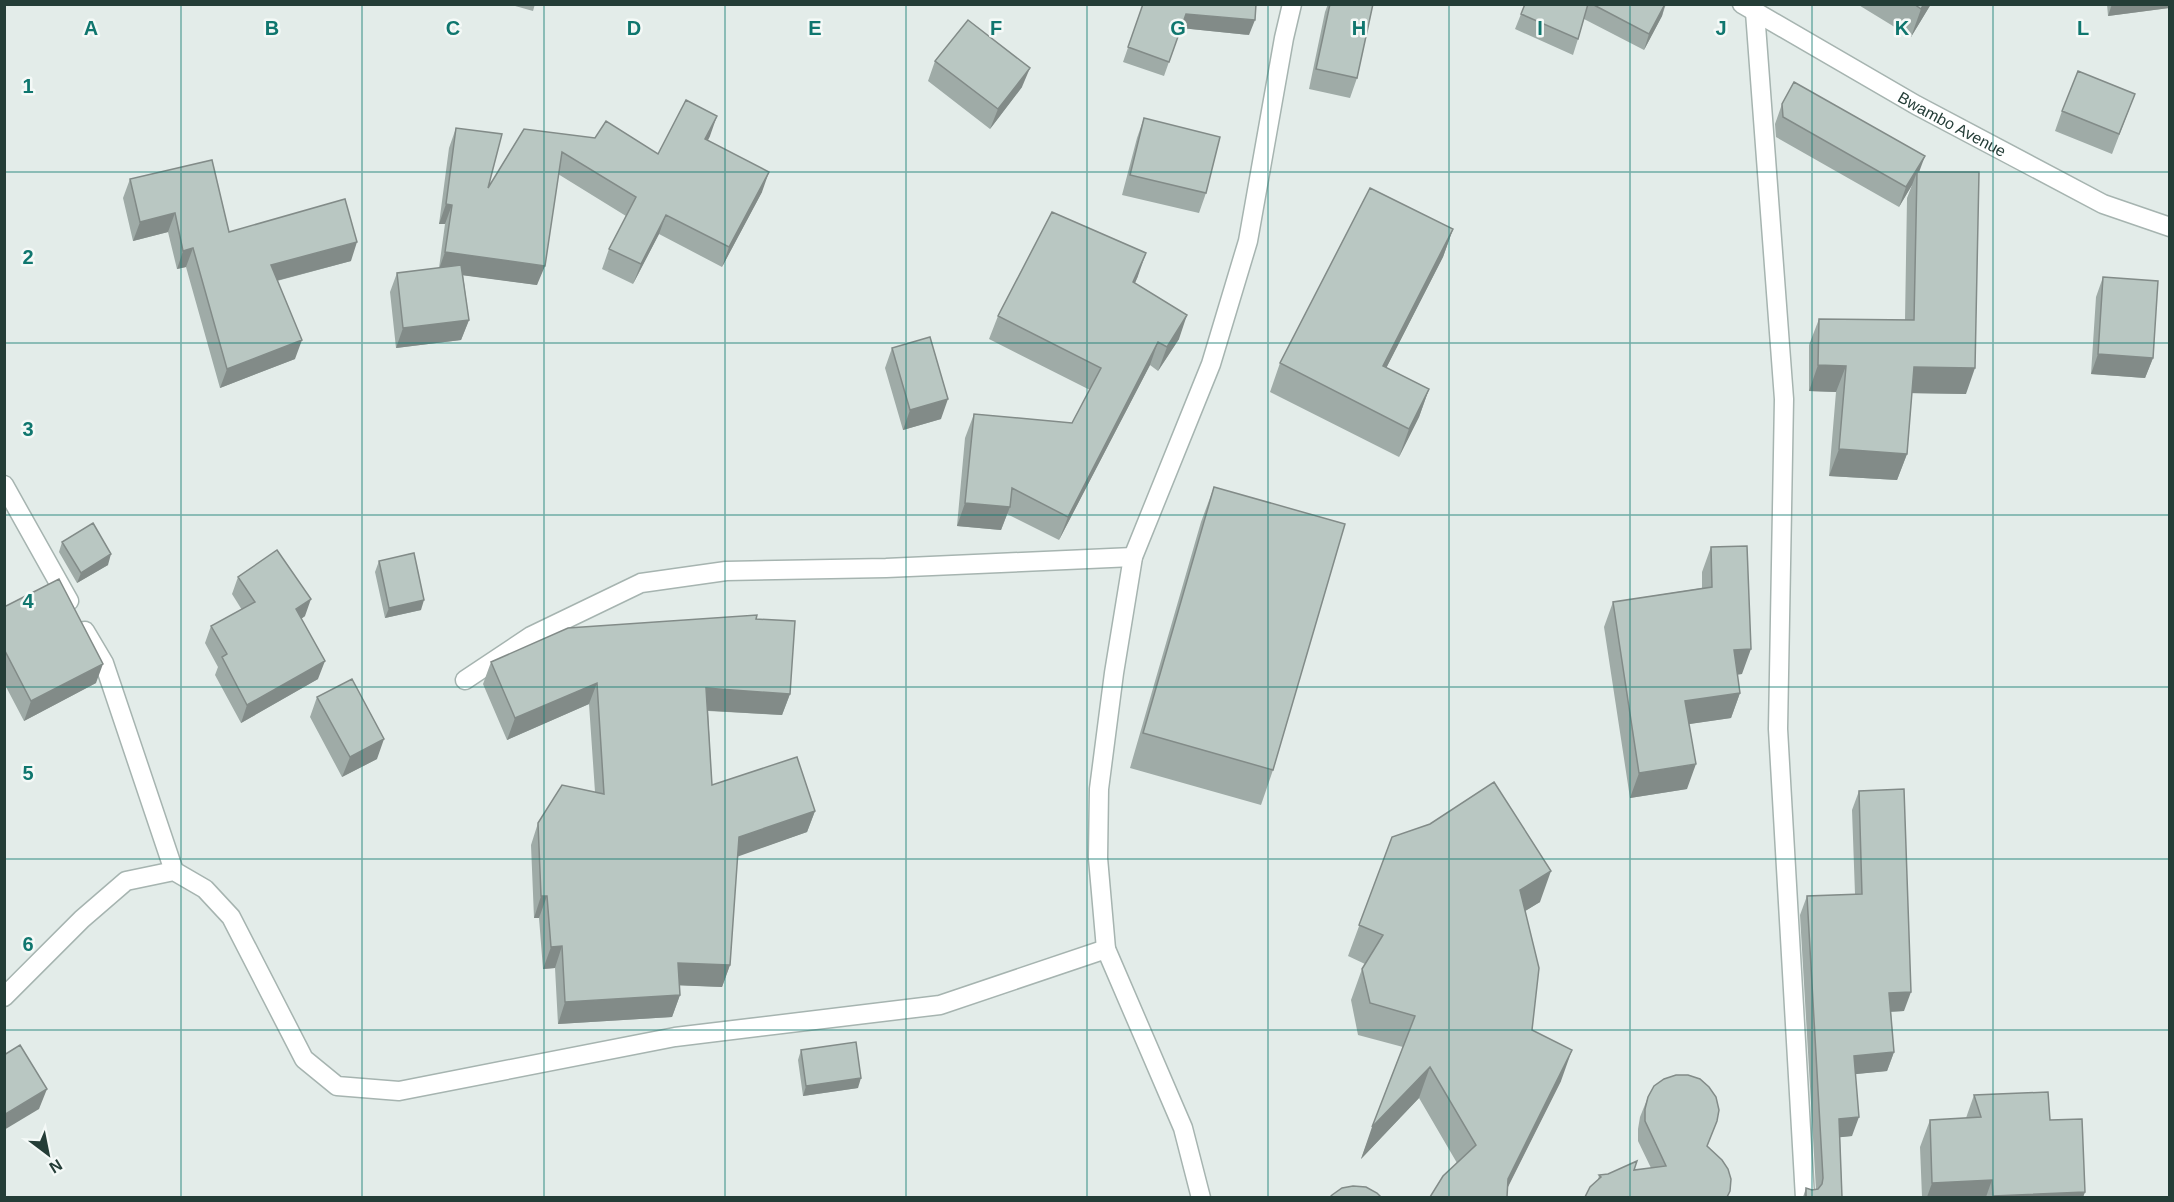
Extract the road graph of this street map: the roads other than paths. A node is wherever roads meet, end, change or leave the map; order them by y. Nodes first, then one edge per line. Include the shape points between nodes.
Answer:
1 (1292, 4) edge
2 (1748, 8) edge
3 (2169, 227) edge
4 (4, 485) edge
5 (1133, 557) junction
6 (465, 680) dead end
7 (174, 871) junction
8 (1106, 948) junction
9 (4, 997) edge
10 (1201, 1197) edge
11 (1805, 1197) edge

1 - 5 street via 1248,241 1211,364
2 - 3 street, Bwambo Avenue via 1916,105 2103,204
2 - 11 street via 1784,399 1778,729
4 - 7 street via 104,663
5 - 6 street via 726,571 641,583 531,636
5 - 8 street via 1099,789 1098,858
7 - 8 street via 206,889 231,917 304,1059 337,1086 399,1091 675,1037 940,1005
7 - 9 street via 126,881
8 - 10 street via 1183,1128

